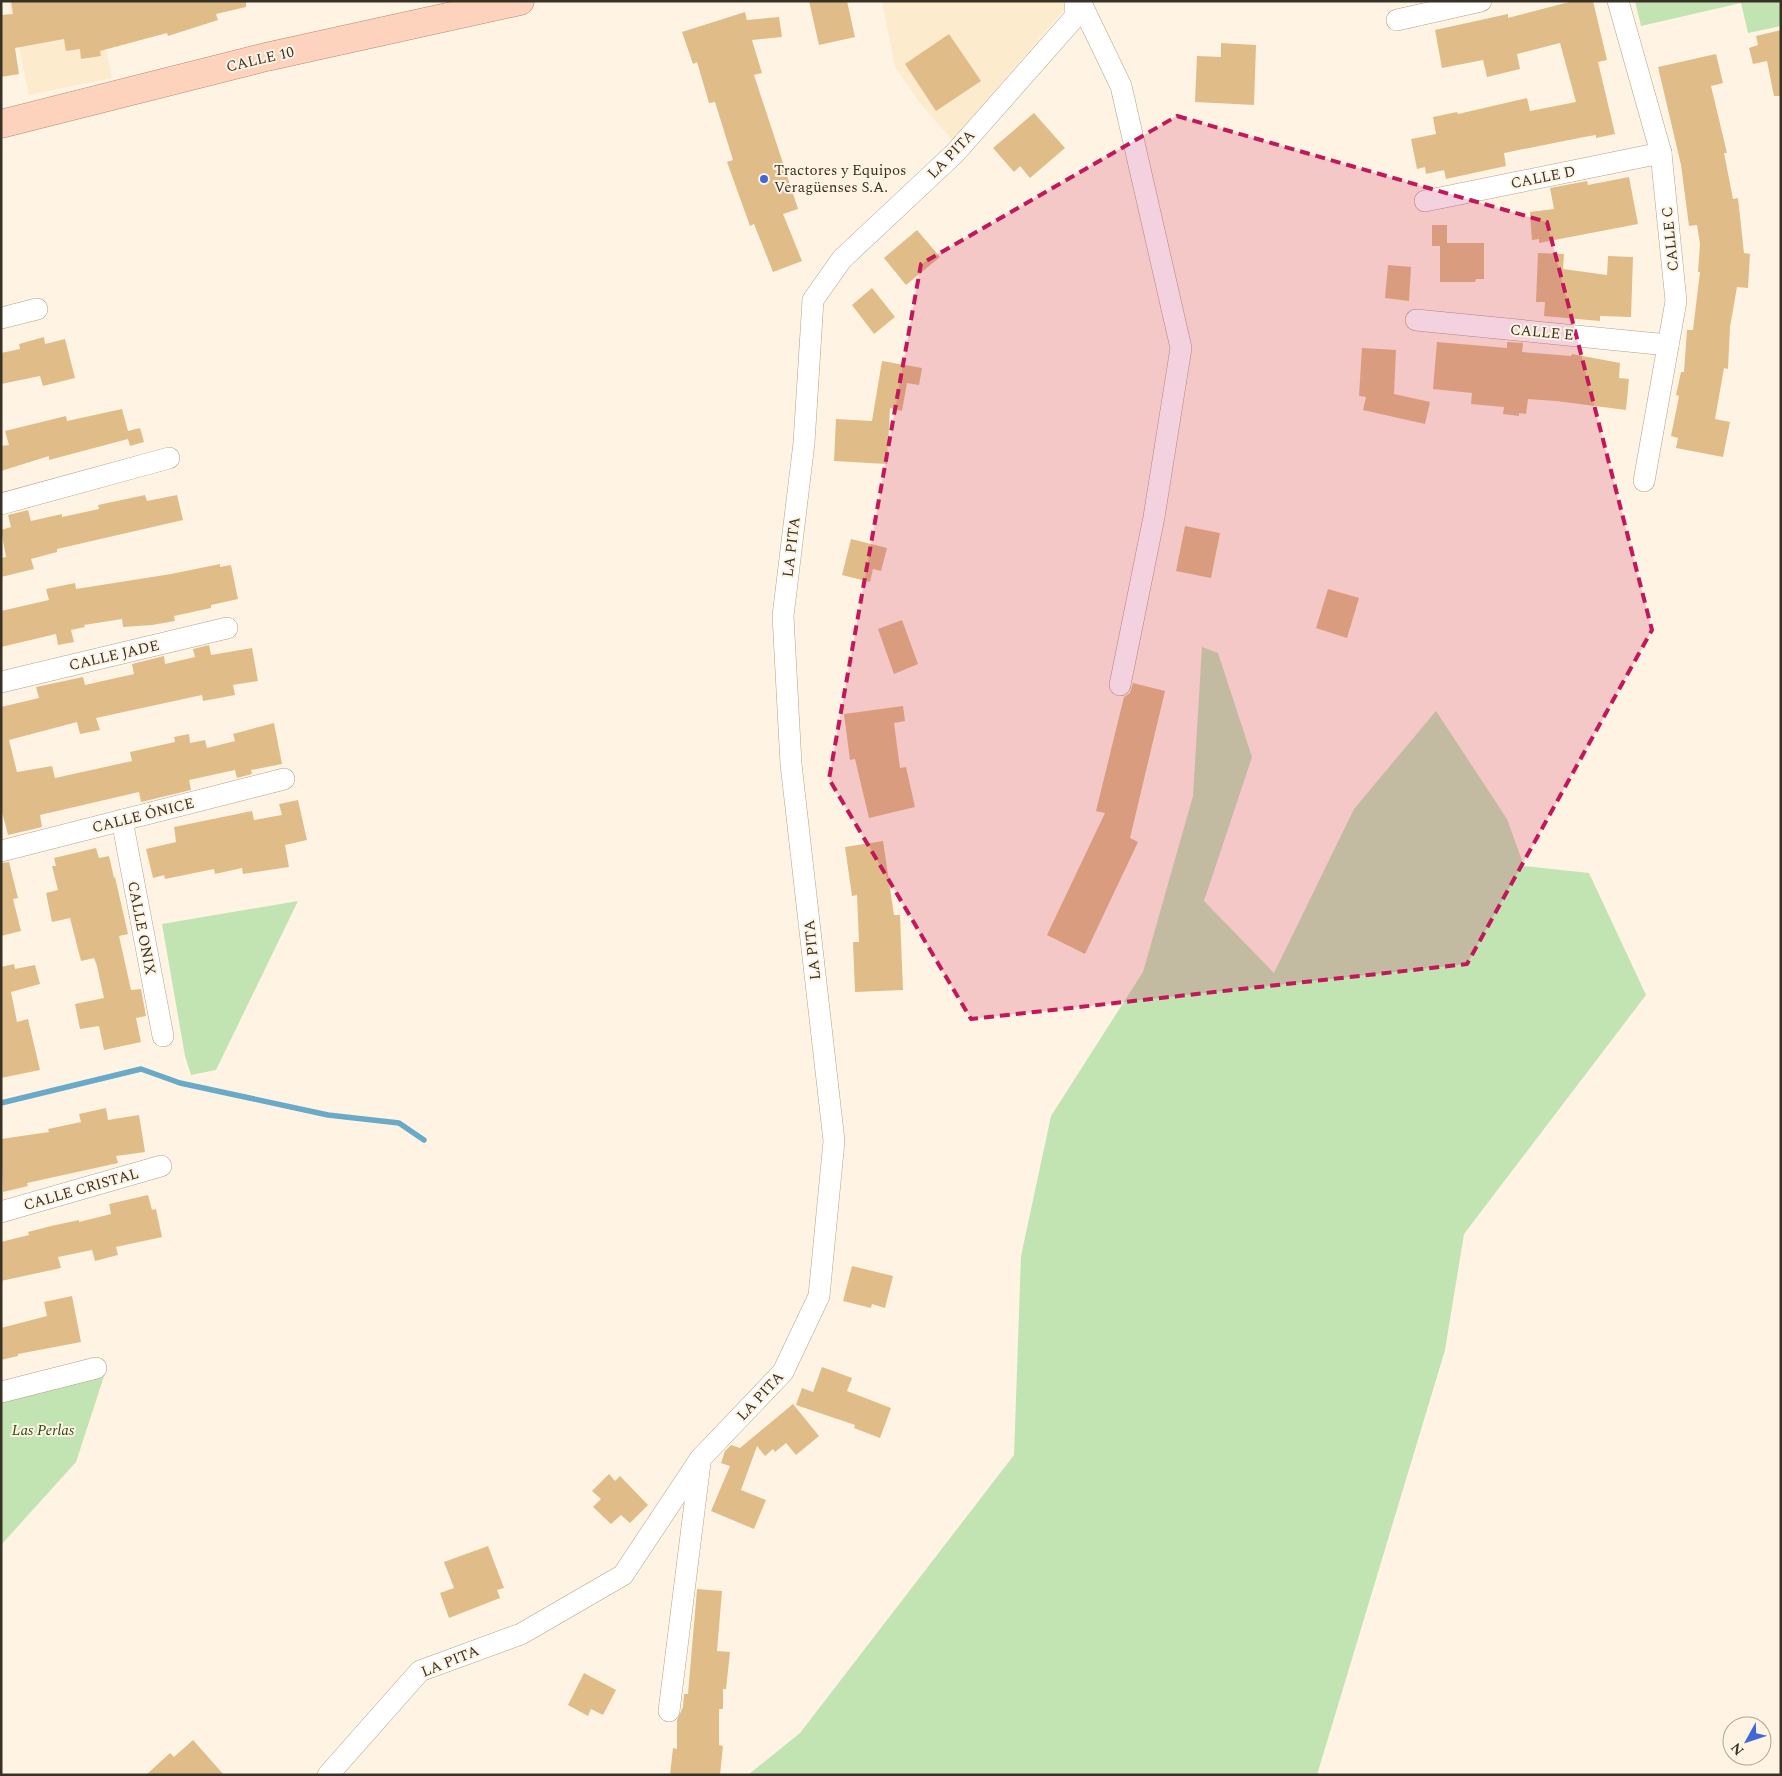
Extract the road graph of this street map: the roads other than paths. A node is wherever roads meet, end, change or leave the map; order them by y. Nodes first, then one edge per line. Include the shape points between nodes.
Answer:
1 (520, 1) edge
2 (1074, 1) edge
3 (1080, 1) edge
4 (1480, 1) edge
5 (1618, 1) edge
6 (1396, 20) dead end
7 (1, 124) edge
8 (1661, 153) junction
9 (1425, 200) dead end
10 (37, 309) dead end
11 (1, 318) edge
12 (1416, 320) dead end
13 (1668, 344) junction
14 (169, 458) dead end
15 (1644, 481) dead end
16 (1, 504) edge
17 (227, 628) dead end
18 (1, 682) edge
19 (1120, 685) dead end
20 (284, 780) dead end
21 (122, 820) junction
22 (1, 851) edge
23 (163, 1036) dead end
24 (161, 1166) dead end
25 (1, 1212) edge
26 (96, 1368) dead end
27 (1, 1392) edge
28 (700, 1459) junction
29 (670, 1711) dead end
30 (328, 1775) edge

1 - 7 main road, CALLE 10 via 266,57
2 - 28 street, LA PITA via 1074,17 1062,31 955,153 842,259 813,300 804,443 783,616 791,764 834,1141 819,1296 784,1372
3 - 19 street via 1121,86 1181,348 1154,517
4 - 6 street
5 - 8 street, CALLE C
8 - 9 street, CALLE D
8 - 13 street, CALLE C via 1676,301
10 - 11 street
12 - 13 street, CALLE E
13 - 15 street, CALLE C
14 - 16 street
17 - 18 street, CALLE JADE
20 - 21 street, CALLE ÓNICE
21 - 22 street, CALLE ÓNICE
21 - 23 street, CALLE ONIX
24 - 25 street, CALLE CRISTAL
26 - 27 street
28 - 29 street
28 - 30 street, LA PITA via 623,1574 521,1634 420,1671

